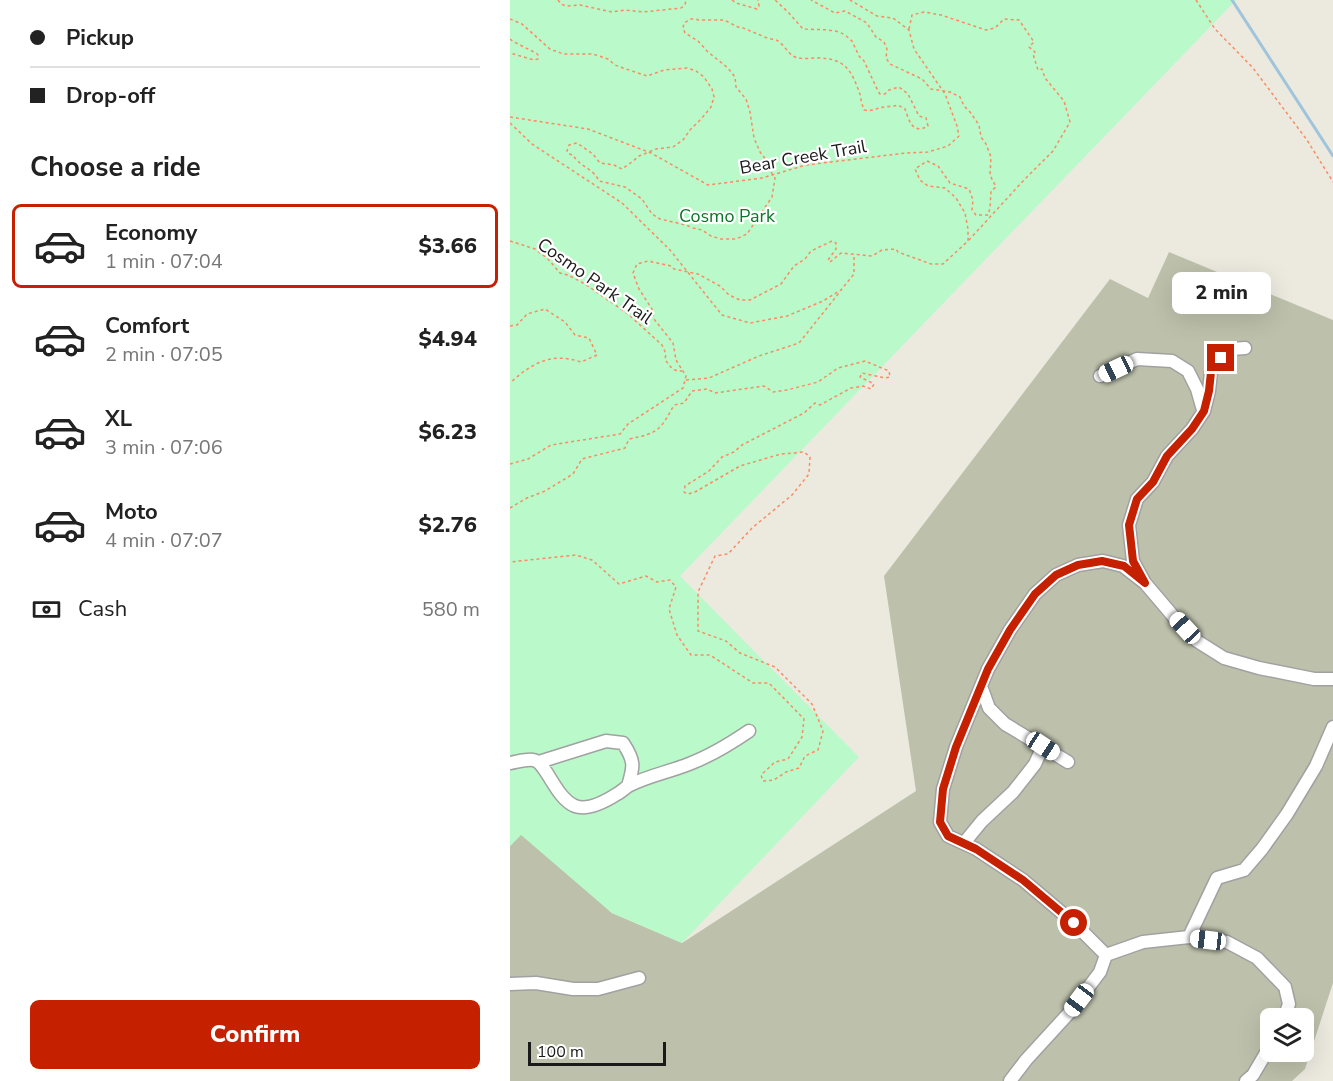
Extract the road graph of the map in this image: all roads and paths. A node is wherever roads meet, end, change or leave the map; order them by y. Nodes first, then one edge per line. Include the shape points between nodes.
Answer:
1 (558, 0) edge
2 (686, 0) edge
3 (732, 0) edge
4 (758, 0) edge
5 (775, 0) edge
6 (811, 0) edge
7 (850, 0) edge
8 (1196, 0) edge
9 (510, 19) edge
10 (909, 30) junction
11 (510, 39) edge
12 (510, 53) edge
13 (943, 91) junction
14 (510, 117) edge
15 (510, 123) edge
16 (648, 152) junction
17 (773, 175) junction
18 (1333, 182) edge
19 (510, 241) edge
20 (968, 241) junction
21 (854, 255) junction
22 (687, 273) junction
23 (841, 290) junction
24 (510, 326) edge
25 (1245, 348) dead end
26 (683, 371) junction
27 (1100, 376) dead end
28 (685, 380) junction
29 (510, 383) edge
30 (1204, 411) junction
31 (510, 464) edge
32 (510, 508) edge
33 (510, 562) edge
34 (1145, 583) junction
35 (1333, 679) edge
36 (981, 686) junction
37 (1333, 727) edge
38 (749, 731) dead end
39 (1043, 746) junction
40 (539, 762) junction
41 (1068, 762) dead end
42 (510, 763) edge
43 (628, 786) junction
44 (964, 843) junction
45 (1189, 937) junction
46 (1106, 955) junction
47 (639, 978) dead end
48 (510, 984) edge
49 (1288, 1008) edge
50 (1261, 1062) edge
51 (1010, 1081) edge
52 (1246, 1081) edge

1 - 2 path via 566,6 612,12 668,11 681,8
3 - 4 path via 756,9
5 - 17 path via 803,29 846,35 878,91 885,94 899,87 908,94 919,116 926,118 928,126 915,128 905,109 898,105 864,110 852,73 835,60 794,57 776,40 724,20 691,19 684,23 685,33 735,77 736,87 748,105 759,152
6 - 13 path via 867,23 884,42 890,64 922,79 931,89
7 - 10 path via 877,16 893,18
8 - 18 path via 1215,29 1260,77
9 - 16 path via 522,24 551,50 563,54 593,54 647,76 687,68 704,77 714,97 711,107 683,140 673,147
10 - 13 path, Bear Creek Trail via 914,49
10 - 20 path via 912,15 924,12 986,30 1004,19 1019,20 1034,42 1029,47 1035,52 1038,70 1042,69 1064,101 1071,122 1053,151
11 - 12 path via 536,53 538,59
13 - 17 path, Bear Creek Trail via 959,136 948,146 928,152 806,165
13 - 20 path via 960,97 979,125 991,157 990,175 996,187 991,191 988,215 976,215 969,189 950,183 938,166 927,161 915,170 928,186 945,189 956,198 965,213
14 - 16 path, Bear Creek Trail via 588,129
15 - 22 path via 532,144 622,203 670,250
16 - 17 path, Bear Creek Trail via 708,184
16 - 17 path via 622,169 600,163 577,143 567,151 596,174 599,181 625,187 642,199 660,219 722,239 747,234 772,197 776,178
19 - 26 path, Cosmo Park Trail via 535,249 560,273 585,284 628,314 662,345 665,359 673,369
20 - 21 path via 943,264 931,264 896,249 872,256
21 - 22 path via 841,253 830,262 836,249 832,241 811,251 781,284 750,300 740,300 698,274
21 - 23 path via 854,274
22 - 23 path via 722,315 750,323 787,316
22 - 26 path via 648,261 637,264 633,273 654,319 674,343 676,360
23 - 28 path via 799,343 709,378
24 - 29 path via 517,325 527,314 545,309 565,322 575,335 589,338 597,355 581,362 548,359 527,368
25 - 30 lane via 1232,349 1211,372
26 - 28 path
27 - 30 lane via 1137,360 1172,361 1188,371
28 - 31 path via 683,388 628,424 620,434 550,445 528,459
30 - 34 lane via 1137,499 1131,516 1133,561
32 - 33 path via 573,474 582,459 625,448 629,439 651,434 664,423 674,405 684,403 692,391 706,389 715,393 764,386 773,392 787,390 818,382 838,368 865,361 889,371 890,377 885,378 862,372 860,377 874,384 871,389 851,388 820,405 815,403 804,413 722,457 710,471 685,486 684,492 695,492 740,466 781,454 804,452 810,458 809,474 792,495 728,554 715,556 698,592 698,631 775,667 812,704 823,731 818,750 805,756 799,768 763,781 761,775 775,762 788,759 802,737 804,719 769,683 753,683 710,655 691,655 677,635 669,609 676,587 670,580 657,582 646,576 619,584 592,560 576,555
34 - 35 lane via 1197,641 1224,658 1303,677
34 - 36 lane via 1124,566 1102,561 1078,565 1056,575 1035,594 1010,630
36 - 39 lane via 989,708 1005,724
36 - 44 lane via 943,789 940,822 948,836
37 - 45 lane via 1316,766 1287,814 1244,870 1217,878
38 - 43 lane via 691,763
39 - 41 lane
39 - 44 lane via 1035,764 1013,792
40 - 42 lane
40 - 43 lane via 565,801 576,807 604,802
40 - 43 lane via 606,741 623,743 634,768
44 - 46 lane via 1023,880
45 - 46 lane via 1143,942
45 - 49 lane via 1227,942 1257,958 1285,987
46 - 51 lane via 1094,981
47 - 48 lane via 598,989
50 - 52 lane

